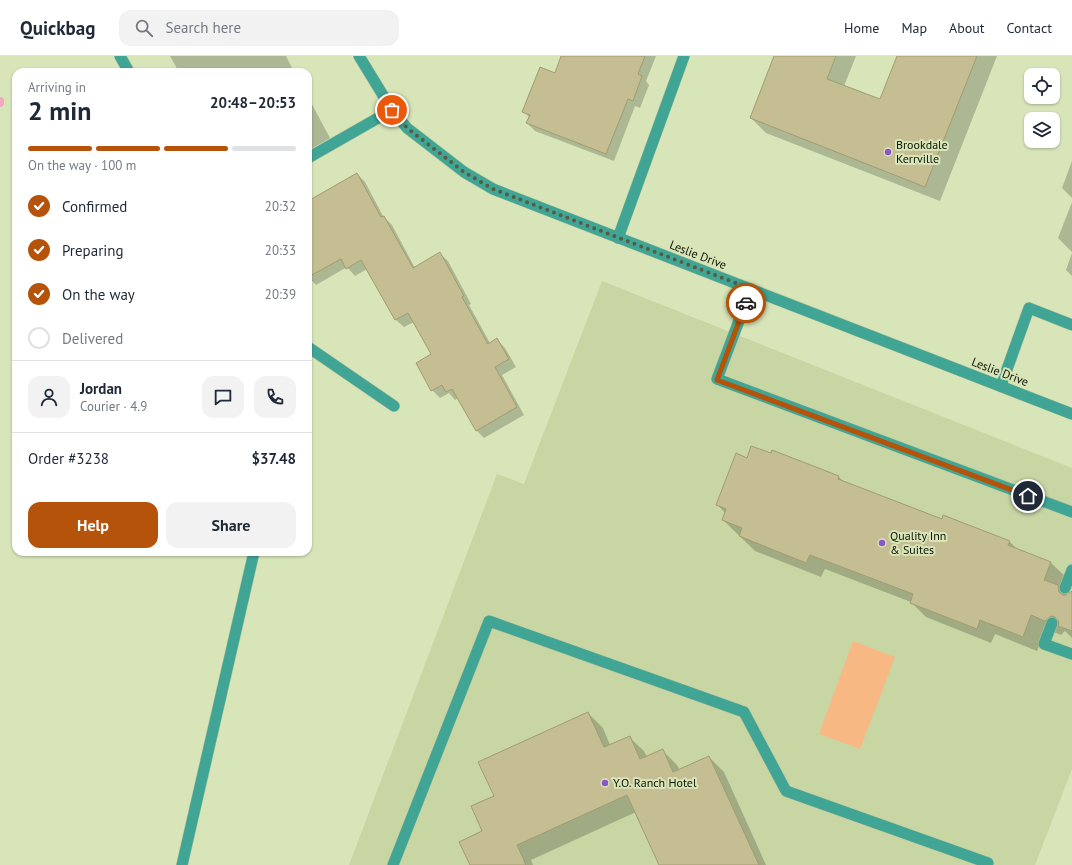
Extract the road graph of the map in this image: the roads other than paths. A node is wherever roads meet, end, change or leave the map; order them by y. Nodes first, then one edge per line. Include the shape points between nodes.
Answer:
1 (120, 56) edge
2 (360, 56) edge
3 (684, 56) edge
4 (127, 68) edge
5 (392, 110) junction
6 (312, 156) edge
7 (618, 238) junction
8 (751, 289) junction
9 (1072, 325) edge
10 (312, 350) edge
11 (1001, 386) junction
12 (394, 406) dead end
13 (1072, 414) edge
14 (1072, 512) edge
15 (253, 556) edge
16 (1072, 570) edge
17 (1065, 588) dead end
18 (1052, 623) dead end
19 (1072, 654) edge
20 (182, 865) edge
21 (393, 865) edge
22 (987, 865) edge

1 - 4 street
2 - 5 street, Leslie Drive
3 - 7 street
5 - 6 street
5 - 7 street, Leslie Drive via 407,128 464,172 493,189
7 - 8 street, Leslie Drive
8 - 11 street, Leslie Drive
8 - 14 street via 717,380
9 - 11 street via 1029,308
10 - 12 street
11 - 13 street, Leslie Drive
15 - 20 street
16 - 17 street
18 - 19 street via 1044,644
21 - 22 street via 490,621 744,712 786,791 988,863

